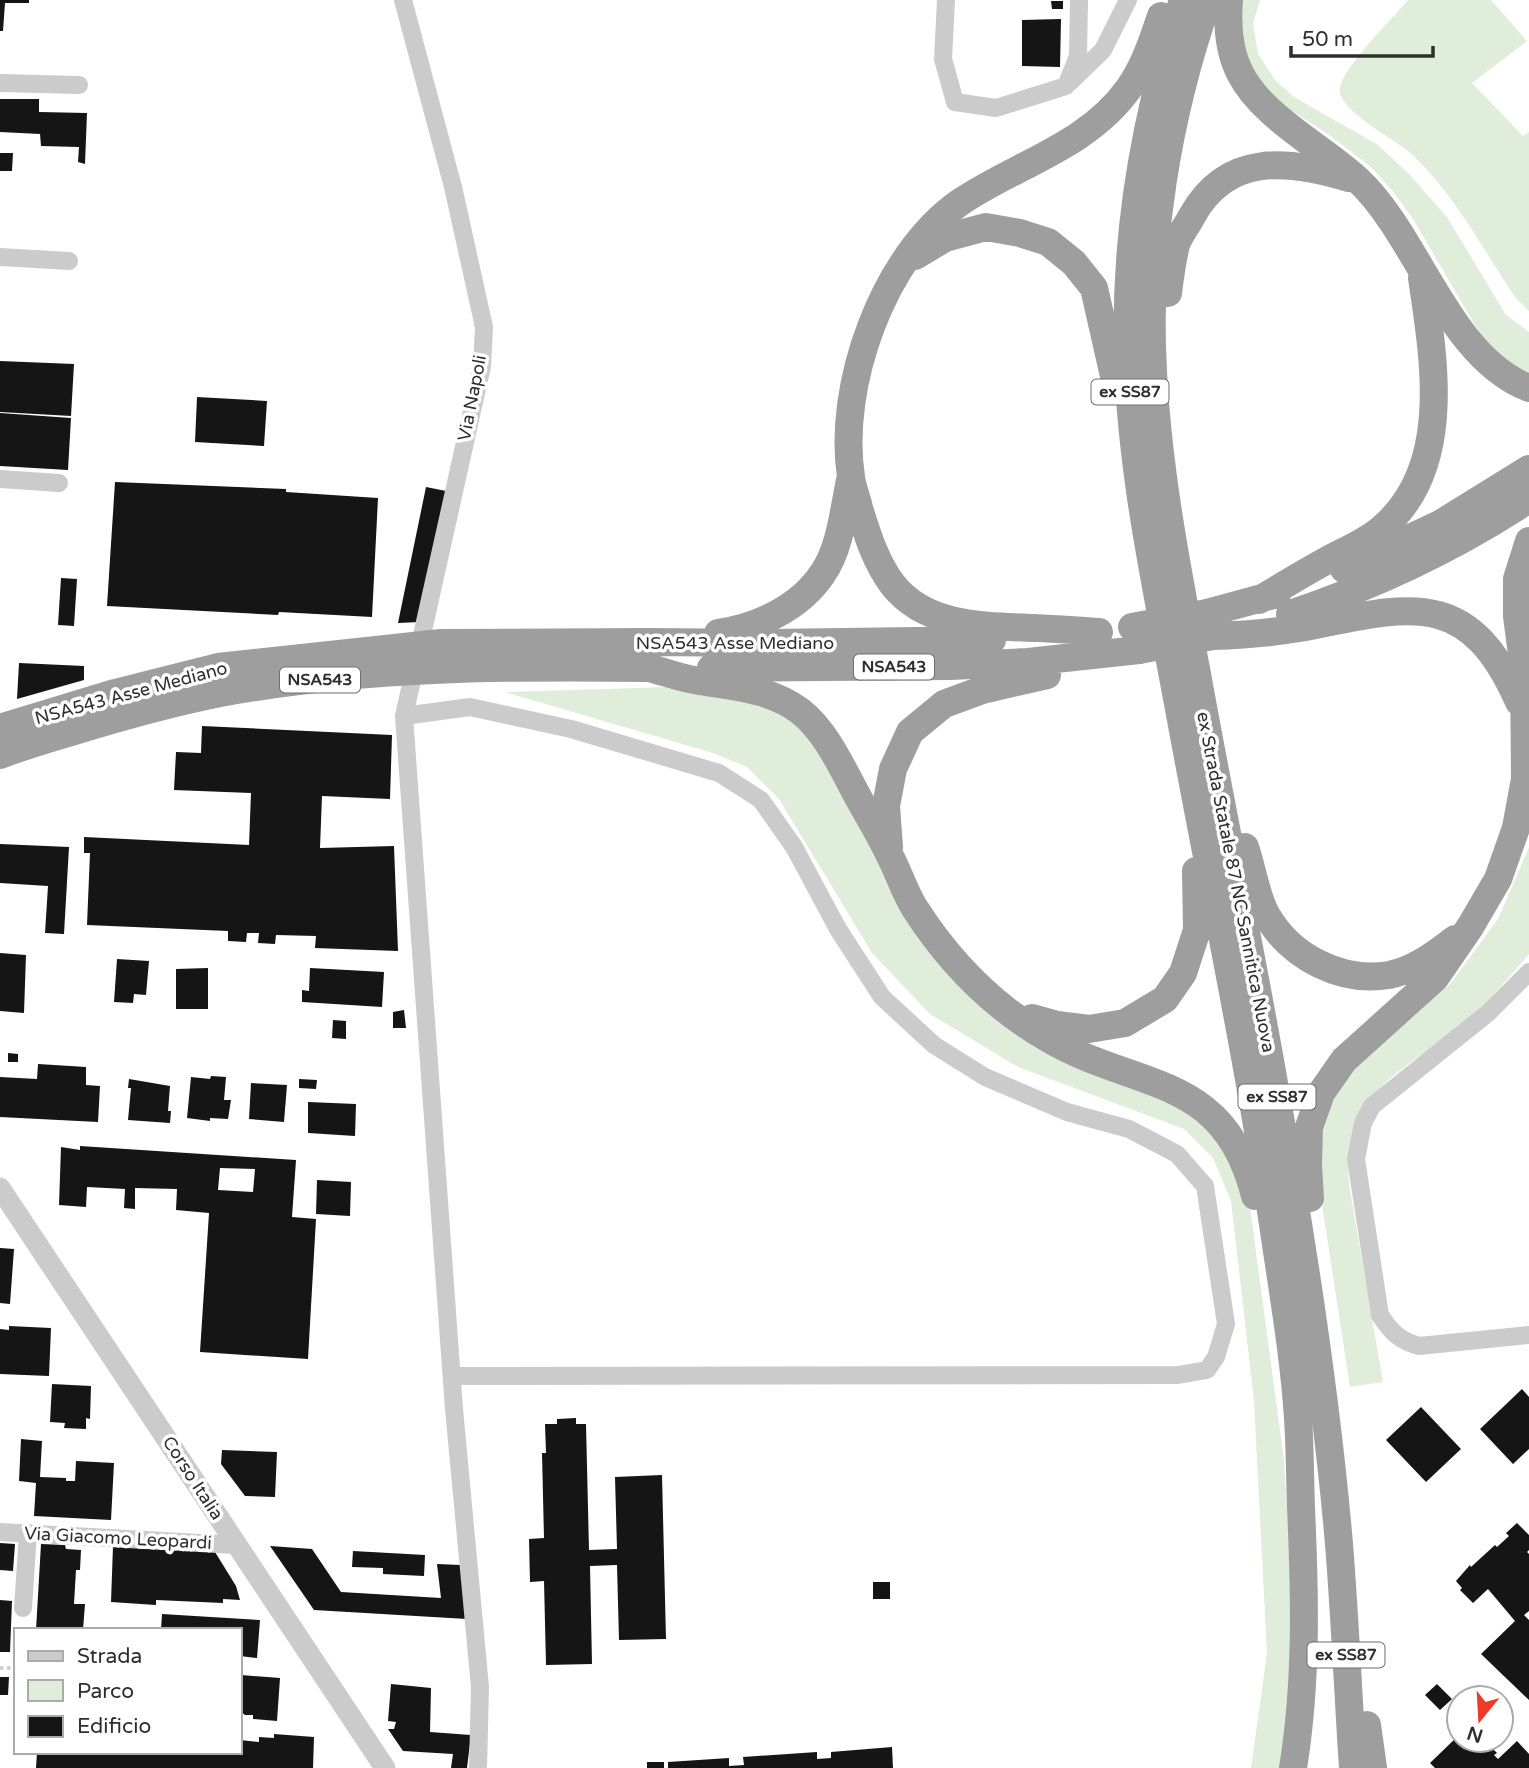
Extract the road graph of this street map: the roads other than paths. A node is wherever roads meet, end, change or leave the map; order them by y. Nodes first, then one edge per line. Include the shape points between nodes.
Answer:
1 (403, 0) edge
2 (946, 0) edge
3 (1079, 0) edge
4 (1128, 0) edge
5 (1167, 0) edge
6 (1183, 0) edge
7 (1208, 0) edge
8 (1229, 0) edge
9 (0, 83) edge
10 (79, 85) dead end
11 (1066, 86) junction
12 (1359, 181) junction
13 (0, 257) edge
14 (69, 261) dead end
15 (904, 263) junction
16 (1421, 272) junction
17 (1152, 368) junction
18 (1529, 388) edge
19 (1137, 464) junction
20 (1529, 469) edge
21 (851, 478) junction
22 (0, 479) edge
23 (59, 483) dead end
24 (1529, 499) edge
25 (1529, 541) edge
26 (1259, 600) junction
27 (1210, 624) junction
28 (1099, 632) junction
29 (1135, 638) junction
30 (649, 655) junction
31 (1524, 714) junction
32 (404, 716) junction
33 (0, 728) edge
34 (0, 755) edge
35 (1205, 782) junction
36 (889, 854) junction
37 (1470, 926) junction
38 (1529, 972) edge
39 (1010, 1012) junction
40 (0, 1188) edge
41 (1283, 1286) junction
42 (1529, 1335) edge
43 (452, 1376) junction
44 (1311, 1416) junction
45 (0, 1532) edge
46 (28, 1533) junction
47 (1339, 1543) junction
48 (236, 1545) junction
49 (23, 1608) dead end
50 (385, 1768) edge
51 (478, 1768) edge
52 (1293, 1768) edge
53 (1353, 1768) edge
54 (1373, 1768) edge

1 - 32 street, Via Napoli via 453,187 484,327 482,366
2 - 11 street via 943,59 955,102 996,108
3 - 11 street via 1078,56
4 - 11 street via 1103,50
5 - 15 highway via 1130,87 1103,119 959,203 929,227
6 - 19 highway, ex Strada Statale 87 NC Sannitica Nuova / ex SS87 via 1143,151 1133,220 1128,362
7 - 17 highway, ex Strada Statale 87 NC Sannitica Nuova via 1167,156 1152,286
8 - 12 highway via 1228,38 1240,73 1261,103
9 - 10 street
12 - 16 highway via 1403,237
12 - 17 highway via 1310,167 1276,165 1249,168 1221,181 1198,205 1177,243
13 - 14 street
15 - 19 highway via 945,239 986,227 1048,242 1074,263 1094,288
15 - 21 highway via 875,312 863,348 852,404
16 - 18 highway via 1469,341 1513,382
16 - 26 highway via 1435,392 1423,468 1405,504 1380,531
17 - 35 highway, ex Strada Statale 87 NC Sannitica Nuova
19 - 35 highway, ex Strada Statale 87 NC Sannitica Nuova / ex SS87
20 - 26 highway, NSA543 Asse Mediano / NSA543 via 1403,543
21 - 28 highway via 878,559 894,587 920,607 952,622 986,627
21 - 30 highway via 838,536 824,572 799,601 769,618
22 - 23 street
24 - 27 highway, NSA543 Asse Mediano / NSA543 via 1452,545 1366,586 1268,621
25 - 31 highway via 1517,579
26 - 27 highway, NSA543 Asse Mediano / NSA543
27 - 29 highway, NSA543 Asse Mediano / NSA543, bridge
27 - 31 highway via 1259,634 1396,610 1431,612 1460,623 1486,643 1506,671
28 - 29 highway, NSA543 Asse Mediano / NSA543
28 - 30 highway, NSA543 Asse Mediano / NSA543
29 - 30 highway, NSA543 Asse Mediano / NSA543 via 1028,662 951,666
29 - 36 highway via 1077,668 982,690 944,704 910,732 893,769 886,806
30 - 33 highway, NSA543 Asse Mediano / NSA543, bridge via 441,643 218,667
30 - 34 highway, NSA543 Asse Mediano / NSA543, bridge via 329,678 220,693 122,716
30 - 36 highway via 698,681 742,686 800,711 832,751
31 - 37 highway via 1525,779 1516,828 1498,879
32 - 43 street, Via Napoli
32 - 43 street via 470,707 571,729 719,773 761,800 794,847 838,929 882,997 934,1045 985,1077 1067,1112 1129,1129 1177,1154 1205,1186 1226,1324 1207,1370 1178,1375
35 - 37 highway via 1240,832 1266,913 1289,945 1321,966 1359,976 1391,974 1429,959
35 - 39 highway via 1197,930 1183,974 1165,999 1125,1023 1089,1029
35 - 41 highway, ex Strada Statale 87 NC Sannitica Nuova / ex SS87
35 - 44 highway, ex Strada Statale 87 NC Sannitica Nuova / ex SS87 via 1262,1014 1289,1166
36 - 39 highway via 913,905 945,952 976,986
37 - 44 highway via 1435,978 1344,1060 1321,1093 1309,1127 1308,1164 1324,1327
38 - 42 street via 1488,1013 1372,1106 1363,1123 1356,1159 1380,1315 1390,1331 1419,1346
39 - 41 highway via 1075,1053 1153,1080 1192,1100 1223,1125 1242,1154
40 - 48 street, Corso Italia
41 - 44 highway, ex Strada Statale 87 NC Sannitica Nuova / ex SS87
43 - 51 street, Via Napoli via 480,1687
44 - 47 highway, ex Strada Statale 87 NC Sannitica Nuova / ex SS87
44 - 52 highway via 1303,1687
45 - 46 street, Via Giacomo Leopardi
46 - 48 street, Via Giacomo Leopardi
46 - 49 street
47 - 53 highway, ex Strada Statale 87 NC Sannitica Nuova / ex SS87
47 - 54 highway
48 - 50 street, Corso Italia

